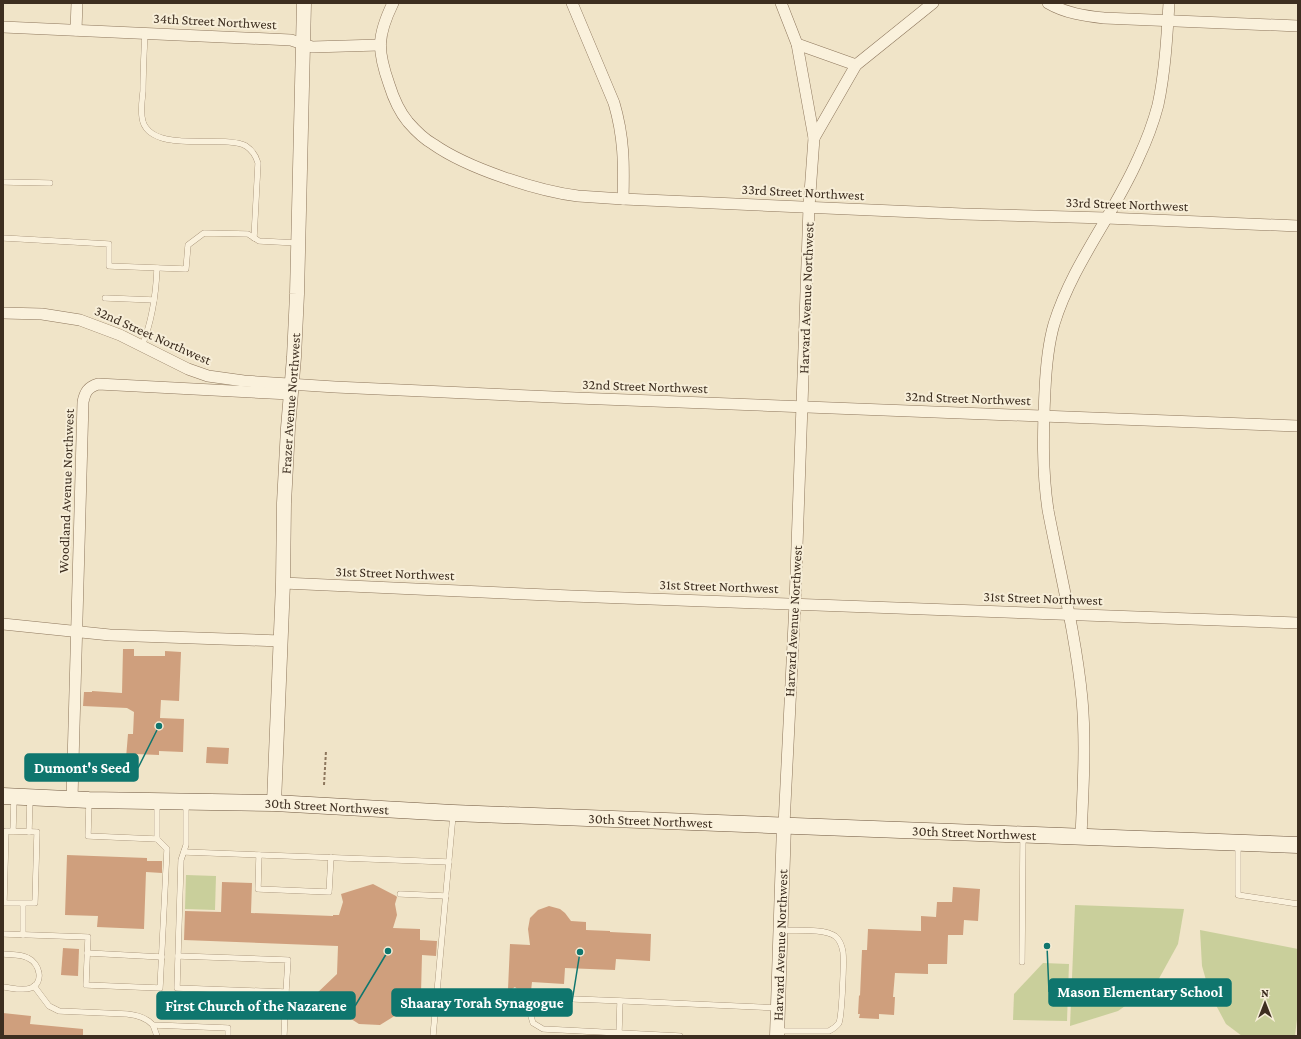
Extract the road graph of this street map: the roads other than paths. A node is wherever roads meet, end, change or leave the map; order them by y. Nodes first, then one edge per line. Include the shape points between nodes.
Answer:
1 (77, 3) edge
2 (304, 3) edge
3 (392, 3) edge
4 (572, 3) edge
5 (780, 3) edge
6 (933, 3) edge
7 (1048, 3) edge
8 (1169, 3) edge
9 (1168, 21) junction
10 (1298, 26) edge
11 (3, 27) edge
12 (76, 30) junction
13 (145, 33) junction
14 (302, 43) junction
15 (797, 44) junction
16 (379, 45) junction
17 (856, 64) junction
18 (814, 138) junction
19 (3, 182) edge
20 (50, 184) dead end
21 (623, 199) junction
22 (809, 207) junction
23 (1106, 218) junction
24 (1298, 226) edge
25 (3, 238) edge
26 (254, 238) junction
27 (298, 243) junction
28 (157, 268) junction
29 (106, 298) dead end
30 (154, 300) junction
31 (3, 313) edge
32 (142, 346) junction
33 (291, 389) junction
34 (802, 407) junction
35 (1044, 416) junction
36 (1298, 426) edge
37 (283, 583) junction
38 (794, 603) junction
39 (1068, 615) junction
40 (1298, 623) edge
41 (3, 624) edge
42 (77, 632) junction
43 (281, 641) junction
44 (8, 797) edge
45 (30, 798) junction
46 (72, 799) junction
47 (89, 800) junction
48 (157, 801) junction
49 (186, 801) junction
50 (274, 803) junction
51 (453, 812) junction
52 (784, 825) junction
53 (13, 831) junction
54 (29, 832) junction
55 (1023, 834) junction
56 (1080, 836) junction
57 (157, 839) junction
58 (1238, 843) junction
59 (1298, 845) edge
60 (184, 852) junction
61 (259, 855) junction
62 (331, 857) junction
63 (449, 862) junction
64 (400, 894) dead end
65 (446, 896) junction
66 (23, 903) junction
67 (1298, 904) edge
68 (781, 930) junction
69 (3, 934) edge
70 (22, 935) junction
71 (87, 953) junction
72 (3, 954) edge
73 (178, 956) junction
74 (162, 957) junction
75 (1022, 962) dead end
76 (34, 986) junction
77 (3, 987) edge
78 (514, 991) dead end
79 (286, 992) junction
80 (620, 1001) junction
81 (778, 1008) junction
82 (530, 1013) junction
83 (154, 1025) junction
84 (618, 1033) junction
85 (777, 1033) edge
86 (600, 1034) edge
87 (157, 1036) edge
88 (228, 1036) edge
89 (284, 1036) edge
90 (433, 1036) edge
91 (680, 1036) edge

1 - 12 street
2 - 14 street, Frazer Avenue Northwest
3 - 16 street via 383,25
4 - 21 street via 619,120 622,137
5 - 15 street
6 - 17 street
7 - 9 street via 1082,16
8 - 9 street
9 - 10 street
9 - 23 street via 1160,97 1151,127 1138,160
11 - 12 street, 34th Street Northwest
12 - 13 street, 34th Street Northwest
13 - 14 street, 34th Street Northwest via 291,40
13 - 26 lane via 142,107 144,122 150,131 174,141 237,144 250,149 258,163
14 - 16 street, 34th Street Northwest via 312,47
14 - 27 street, Frazer Avenue Northwest
15 - 17 street
15 - 18 street
16 - 21 street, 33rd Street Northwest via 386,77 399,108 408,122 432,144 479,167 534,187 578,196
17 - 18 street
18 - 22 street, Harvard Avenue Northwest
19 - 20 lane
21 - 22 street, 33rd Street Northwest
22 - 23 street, 33rd Street Northwest
22 - 34 street, Harvard Avenue Northwest
23 - 24 street, 33rd Street Northwest
23 - 35 street via 1074,275 1054,325 1046,368
25 - 28 lane via 109,244 109,266
26 - 27 lane via 260,241
26 - 28 lane via 248,234 204,233 188,245 186,269
27 - 33 street, Frazer Avenue Northwest
28 - 30 lane
29 - 30 lane
30 - 32 lane
31 - 32 street, 32nd Street Northwest via 42,314 80,320 120,334
32 - 33 street, 32nd Street Northwest via 208,376
33 - 34 street, 32nd Street Northwest via 335,387
33 - 37 street, Frazer Avenue Northwest via 284,504
33 - 42 street, Woodland Avenue Northwest via 98,384 87,390 83,402
34 - 35 street, 32nd Street Northwest
34 - 38 street, Harvard Avenue Northwest
35 - 36 street, 32nd Street Northwest
35 - 39 street via 1047,503
37 - 38 street, 31st Street Northwest
37 - 43 street, Frazer Avenue Northwest
38 - 39 street, 31st Street Northwest
38 - 52 street, Harvard Avenue Northwest
39 - 40 street, 31st Street Northwest
39 - 56 street via 1078,665 1082,707 1084,779
41 - 42 street
42 - 43 street
42 - 46 street, Woodland Avenue Northwest
43 - 50 street, Frazer Avenue Northwest
44 - 45 main road, 30th Street Northwest
44 - 53 lane
45 - 46 main road, 30th Street Northwest
45 - 54 lane
46 - 47 main road, 30th Street Northwest
47 - 48 main road, 30th Street Northwest
47 - 57 lane via 88,836
48 - 49 main road, 30th Street Northwest
48 - 57 lane
49 - 50 main road, 30th Street Northwest
49 - 60 lane
50 - 51 main road, 30th Street Northwest
51 - 52 main road, 30th Street Northwest
51 - 63 lane
52 - 55 main road, 30th Street Northwest
52 - 68 street, Harvard Avenue Northwest
53 - 54 lane
53 - 66 lane via 6,831 4,902
54 - 66 lane via 37,832 36,904
55 - 56 main road, 30th Street Northwest
55 - 75 lane
56 - 58 main road, 30th Street Northwest
57 - 74 lane via 167,849
58 - 59 main road, 30th Street Northwest
58 - 67 lane via 1238,895
60 - 61 lane
60 - 73 lane via 181,860
61 - 62 lane
61 - 62 lane via 258,889 329,892
62 - 63 lane
63 - 65 lane
64 - 65 lane
65 - 90 lane
66 - 70 lane
68 - 81 street, Harvard Avenue Northwest
68 - 85 lane via 823,932 834,935 839,940 843,952 841,1012 839,1022 829,1031
69 - 70 lane
70 - 71 lane via 88,937
71 - 74 lane
71 - 74 lane via 86,985 101,986 160,988
72 - 76 lane via 25,957 34,963 40,976
73 - 79 lane via 177,988
73 - 79 lane via 288,960
76 - 77 lane via 23,989
76 - 83 lane via 49,1006 56,1010 131,1014 145,1018
78 - 82 lane via 513,1012
79 - 89 lane
80 - 81 lane
80 - 82 lane via 543,999 534,1004
80 - 84 lane
81 - 85 street, Harvard Avenue Northwest
82 - 86 lane via 533,1023 542,1029
83 - 87 lane
83 - 88 lane via 228,1028
84 - 86 lane
84 - 91 lane

